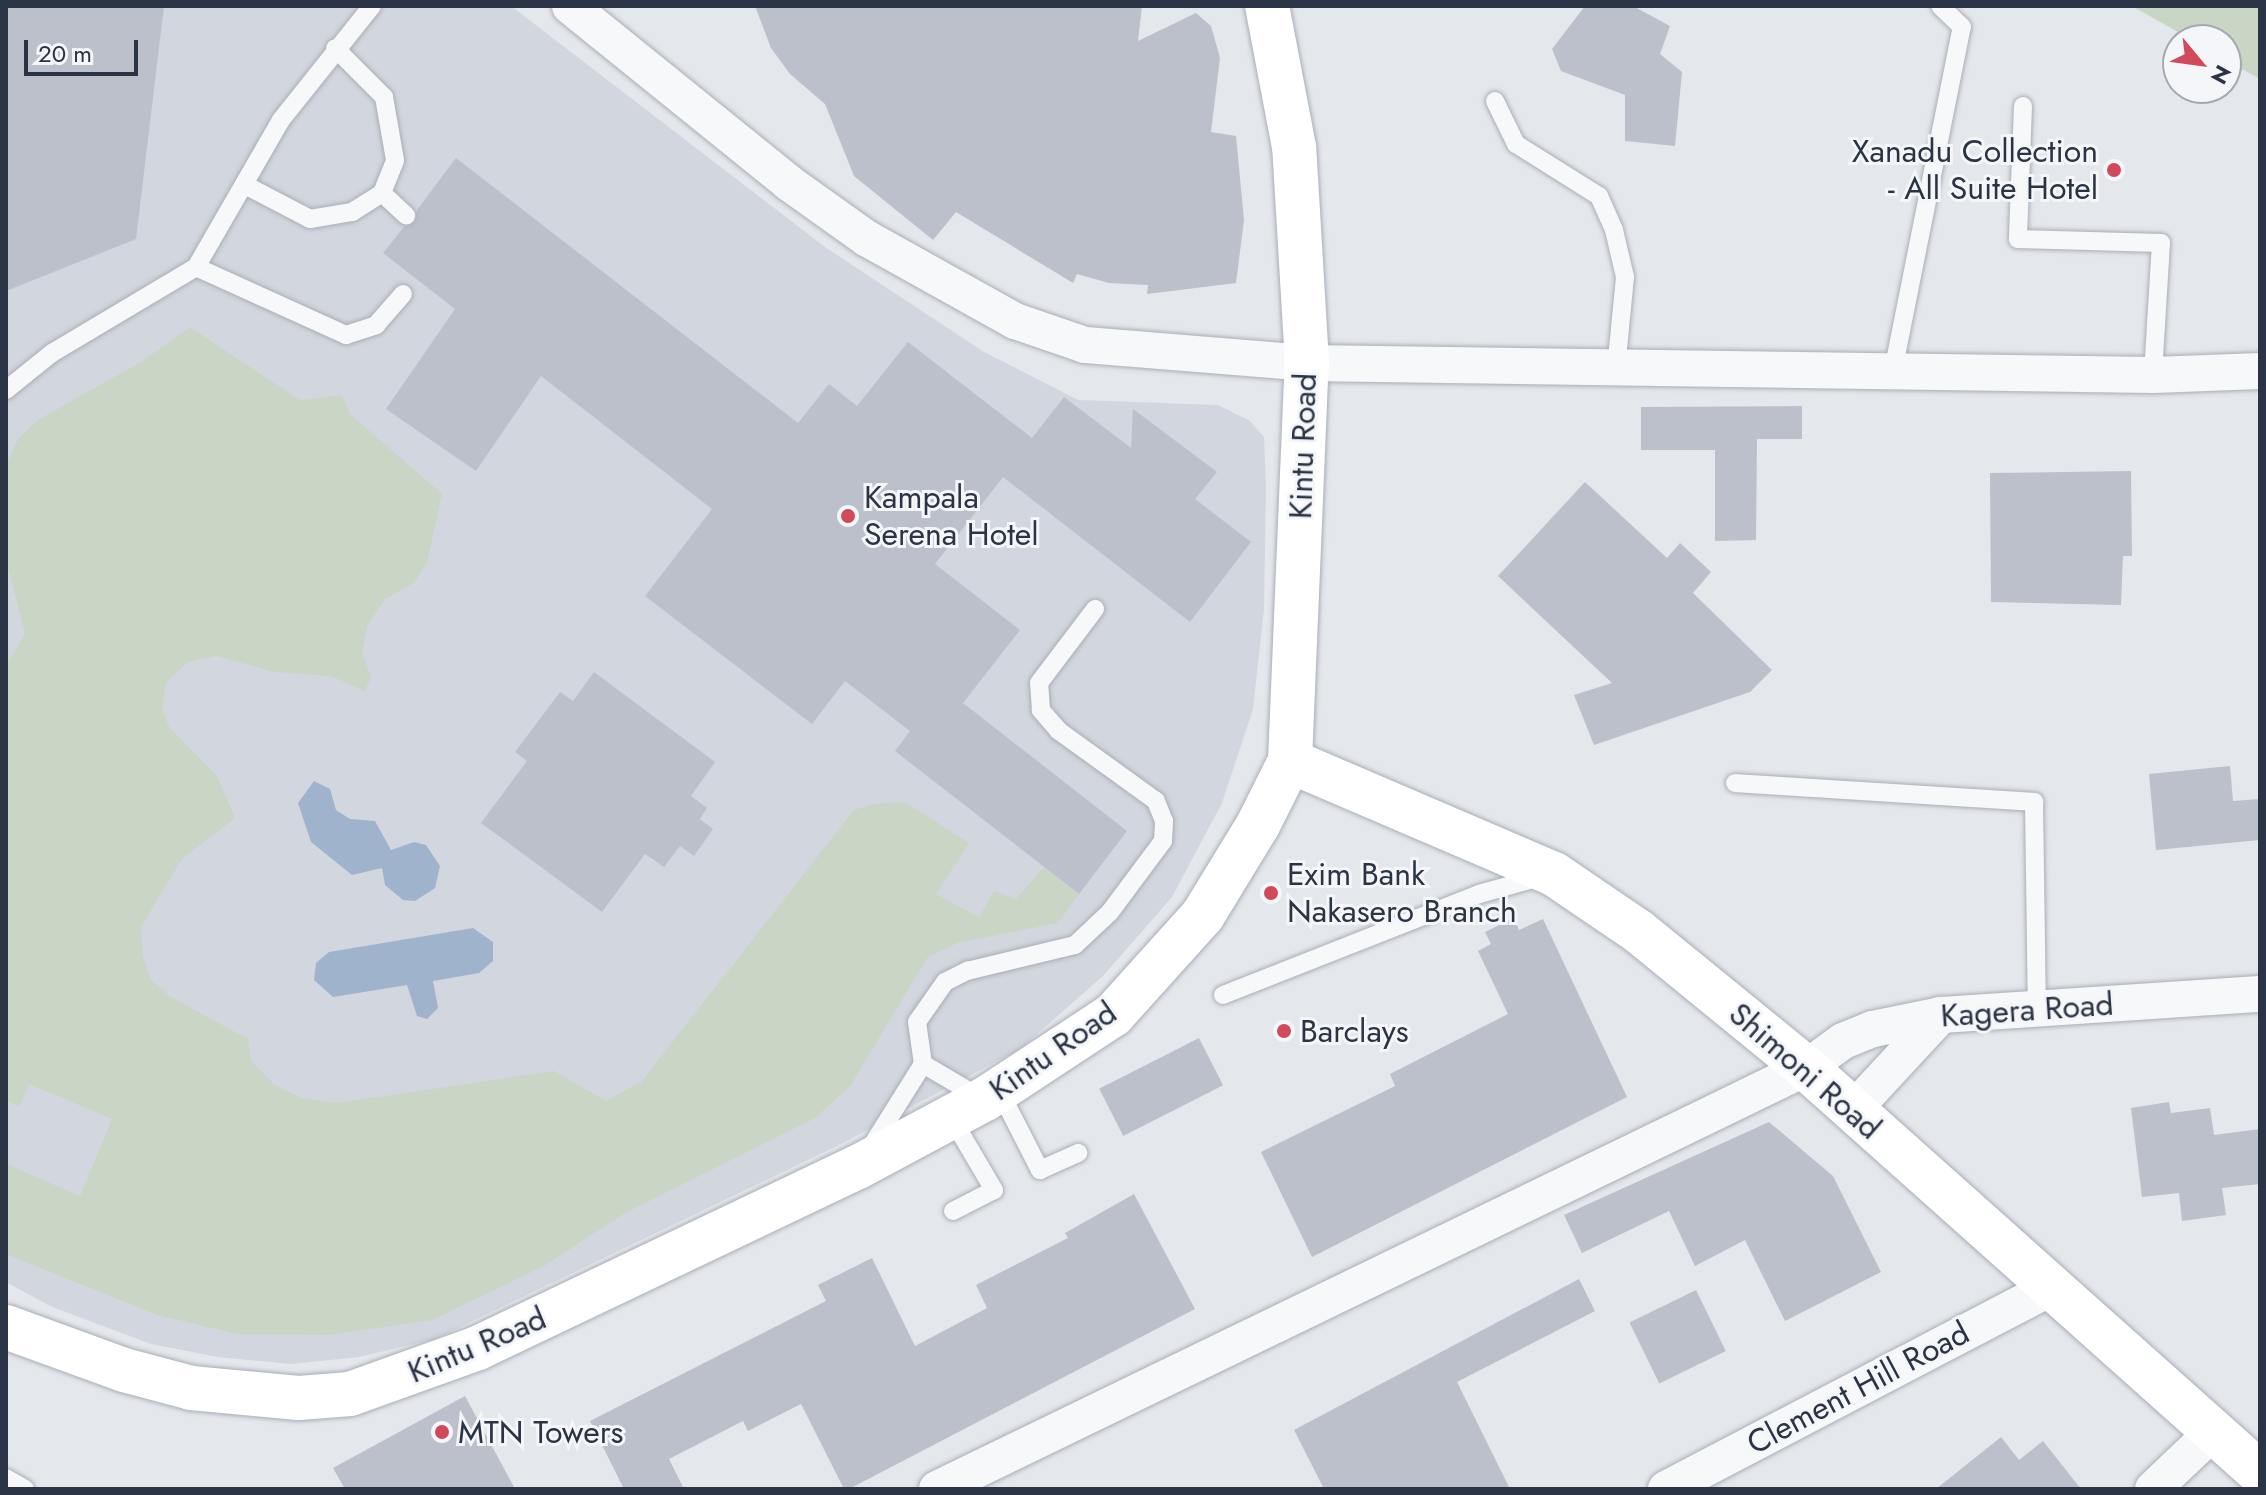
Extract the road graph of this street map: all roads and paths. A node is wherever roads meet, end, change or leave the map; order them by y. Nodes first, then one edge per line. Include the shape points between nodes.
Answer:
1 (372, 6) edge
2 (570, 6) edge
3 (1267, 6) edge
4 (1940, 6) edge
5 (335, 48) junction
6 (1495, 101) dead end
7 (2023, 106) dead end
8 (245, 185) junction
9 (382, 193) junction
10 (406, 215) dead end
11 (196, 267) junction
12 (403, 294) dead end
13 (1307, 363) junction
14 (1616, 368) junction
15 (1893, 371) junction
16 (2260, 371) edge
17 (2153, 375) junction
18 (6, 390) edge
19 (1095, 609) dead end
20 (1290, 761) junction
21 (1735, 783) dead end
22 (1554, 874) junction
23 (2260, 994) edge
24 (1223, 995) dead end
25 (2037, 1008) junction
26 (1941, 1015) junction
27 (923, 1064) junction
28 (1806, 1068) junction
29 (978, 1102) junction
30 (1852, 1111) junction
31 (1078, 1153) dead end
32 (858, 1167) junction
33 (953, 1211) dead end
34 (2051, 1288) junction
35 (6, 1327) edge
36 (2211, 1434) junction
37 (2260, 1473) edge
38 (6, 1478) edge
39 (25, 1489) edge
40 (937, 1489) edge
41 (1666, 1489) edge
42 (2153, 1489) edge

1 - 5 lane
2 - 13 street via 789,183 866,238 1015,321 1085,345 1129,352
3 - 13 street, Kintu Road via 1294,147
4 - 15 lane via 1962,27
5 - 8 lane via 281,120
5 - 9 lane via 384,97 395,160
6 - 14 lane via 1516,144 1599,196 1625,277
7 - 17 lane via 2018,239 2161,243
8 - 9 lane via 310,219 352,212
8 - 11 lane
9 - 10 lane
11 - 12 lane via 346,335 376,325
11 - 18 lane via 52,353
13 - 14 street
13 - 20 street, Kintu Road
14 - 15 street
15 - 17 street
16 - 17 street
19 - 27 lane via 1039,683 1041,710 1059,731 1156,801 1164,821 1163,841 1110,912 1075,945 967,971 945,982 917,1022
20 - 22 street, Shimoni Road
20 - 29 street, Kintu Road via 1203,915 1113,1015
21 - 25 lane via 2034,802
22 - 24 lane via 1479,894
22 - 28 street, Shimoni Road via 1638,931
23 - 25 street, Kagera Road
25 - 26 street, Kagera Road
26 - 28 street, Kagera Road via 1873,1029 1843,1041
26 - 30 street
27 - 29 lane
27 - 32 lane
28 - 30 street, Shimoni Road
28 - 40 street, Kagera Road
29 - 31 lane via 1040,1170
29 - 32 street, Kintu Road
29 - 33 lane via 994,1190
30 - 34 street, Shimoni Road
32 - 35 street, Kintu Road via 478,1348 350,1394 299,1398 191,1388
34 - 36 street, Shimoni Road
34 - 41 street, Clement Hill Road
36 - 37 street, Shimoni Road
36 - 42 street
38 - 39 lane

